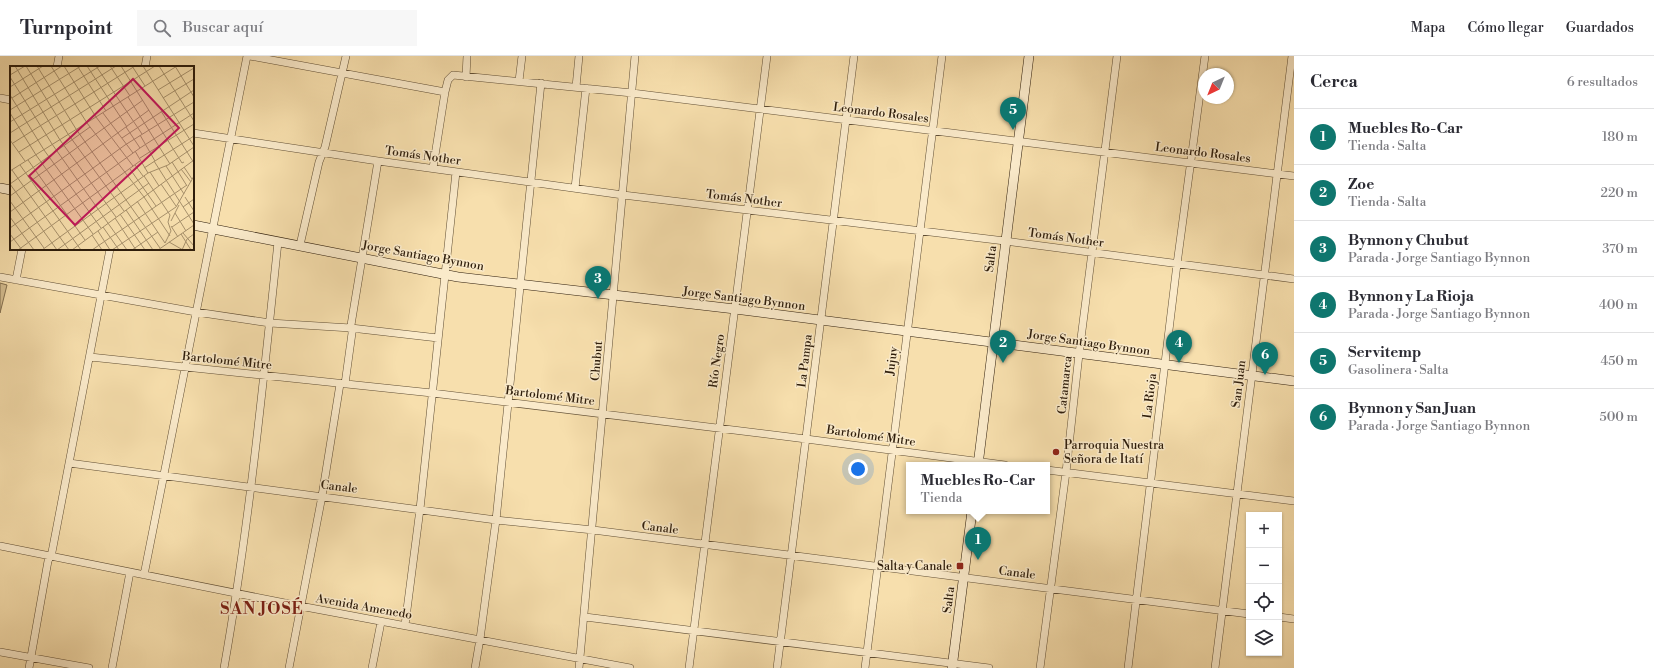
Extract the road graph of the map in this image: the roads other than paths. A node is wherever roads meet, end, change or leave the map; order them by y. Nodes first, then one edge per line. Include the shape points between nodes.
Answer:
1 (59, 56) edge
2 (147, 56) edge
3 (247, 56) edge
4 (250, 56) edge
5 (346, 56) edge
6 (467, 56) edge
7 (522, 56) edge
8 (579, 56) edge
9 (635, 56) edge
10 (767, 56) edge
11 (854, 56) edge
12 (942, 56) edge
13 (1029, 56) edge
14 (1117, 56) edge
15 (1205, 56) edge
16 (1292, 56) edge
17 (57, 66) edge
18 (144, 66) edge
19 (342, 73) junction
20 (466, 76) junction
21 (519, 81) junction
22 (541, 83) junction
23 (576, 87) junction
24 (586, 88) junction
25 (445, 92) junction
26 (632, 93) junction
27 (0, 98) edge
28 (10, 100) edge
29 (761, 109) junction
30 (846, 120) junction
31 (933, 130) junction
32 (194, 133) edge
33 (231, 140) junction
34 (1018, 141) junction
35 (1105, 152) junction
36 (323, 153) junction
37 (378, 161) junction
38 (1191, 163) junction
39 (433, 168) junction
40 (456, 172) junction
41 (1277, 174) junction
42 (1294, 176) edge
43 (531, 182) junction
44 (0, 188) edge
45 (575, 188) junction
46 (10, 190) edge
47 (623, 195) junction
48 (748, 210) junction
49 (834, 221) junction
50 (194, 225) edge
51 (213, 229) junction
52 (920, 231) junction
53 (1005, 241) junction
54 (278, 242) junction
55 (300, 246) junction
56 (22, 250) edge
57 (110, 250) edge
58 (1092, 253) junction
59 (362, 258) junction
60 (1177, 264) junction
61 (444, 274) junction
62 (1264, 276) junction
63 (0, 277) edge
64 (1294, 279) edge
65 (16, 280) junction
66 (520, 284) junction
67 (101, 295) junction
68 (614, 295) junction
69 (735, 309) junction
70 (196, 312) junction
71 (821, 321) junction
72 (270, 323) junction
73 (351, 328) junction
74 (908, 332) junction
75 (438, 338) junction
76 (993, 342) junction
77 (1079, 354) junction
78 (90, 357) junction
79 (1165, 365) junction
80 (185, 368) junction
81 (1252, 376) junction
82 (265, 377) junction
83 (1294, 381) edge
84 (342, 384) junction
85 (432, 393) junction
86 (507, 402) junction
87 (603, 414) junction
88 (719, 428) junction
89 (806, 439) junction
90 (891, 450) junction
91 (971, 462) edge
92 (978, 462) edge
93 (69, 463) junction
94 (1050, 470) edge
95 (1066, 472) junction
96 (164, 476) junction
97 (1151, 482) junction
98 (251, 487) junction
99 (1236, 493) junction
100 (322, 496) junction
101 (1294, 501) edge
102 (420, 508) junction
103 (972, 514) edge
104 (496, 520) junction
105 (593, 530) junction
106 (705, 545) junction
107 (0, 546) edge
108 (791, 555) junction
109 (50, 556) junction
110 (877, 566) junction
111 (130, 572) junction
112 (144, 575) junction
113 (964, 577) junction
114 (1050, 588) junction
115 (237, 593) junction
116 (1136, 599) junction
117 (300, 606) junction
118 (1223, 610) junction
119 (1246, 614) edge
120 (585, 617) junction
121 (1282, 618) edge
122 (1294, 619) edge
123 (381, 622) junction
124 (405, 625) junction
125 (694, 632) junction
126 (480, 639) junction
127 (780, 641) junction
128 (0, 652) edge
129 (866, 652) junction
130 (31, 657) junction
131 (581, 658) junction
132 (952, 666) edge
133 (29, 668) edge
134 (89, 668) edge
135 (112, 668) edge
136 (224, 668) edge
137 (289, 668) edge
138 (372, 668) edge
139 (475, 668) edge
140 (579, 668) edge
141 (630, 668) edge
142 (689, 668) edge
143 (777, 668) edge
144 (864, 668) edge
145 (989, 668) edge
146 (1040, 668) edge
147 (1128, 668) edge
148 (1215, 668) edge

1 - 17 street
2 - 18 street
3 - 33 street
4 - 19 street
5 - 19 street
6 - 20 street
7 - 21 street
8 - 23 street
9 - 26 street, Chubut
10 - 29 street, Río Negro
11 - 30 street, La Pampa
12 - 31 street, Jujuy
13 - 34 street, Salta
14 - 35 street, Catamarca
15 - 38 street, La Rioja
16 - 41 street, San Juan
19 - 25 street
19 - 36 street
20 - 21 street, Leonardo Rosales
20 - 25 street, Leonardo Rosales via 449,77
21 - 22 street, Leonardo Rosales
22 - 23 street, Leonardo Rosales
22 - 43 street
23 - 24 street, Leonardo Rosales
24 - 26 street, Leonardo Rosales
24 - 45 street
25 - 39 street
26 - 29 street, Leonardo Rosales
26 - 47 street, Chubut
27 - 28 street
29 - 30 street, Leonardo Rosales
29 - 48 street, Río Negro
30 - 31 street, Leonardo Rosales
30 - 49 street, La Pampa
31 - 34 street, Leonardo Rosales
31 - 52 street, Jujuy
32 - 33 street, Tomás Nother
33 - 36 street, Tomás Nother
33 - 51 street
34 - 35 street, Leonardo Rosales
34 - 53 street, Salta
35 - 38 street, Leonardo Rosales
35 - 58 street, Catamarca
36 - 37 street, Tomás Nother
36 - 55 street
37 - 39 street, Tomás Nother
37 - 59 street
38 - 41 street, Leonardo Rosales
38 - 60 street, La Rioja
39 - 40 street, Tomás Nother
40 - 43 street, Tomás Nother
40 - 61 street
41 - 42 street, Leonardo Rosales
41 - 62 street, San Juan
43 - 45 street, Tomás Nother
43 - 66 street
44 - 46 street
45 - 47 street, Tomás Nother
47 - 48 street, Tomás Nother
47 - 68 street, Chubut
48 - 49 street, Tomás Nother
48 - 69 street, Río Negro
49 - 52 street, Tomás Nother
49 - 71 street, La Pampa
50 - 51 street, Jorge Santiago Bynnon
51 - 54 street, Jorge Santiago Bynnon
51 - 70 street
52 - 53 street, Tomás Nother
52 - 74 street, Jujuy
53 - 58 street, Tomás Nother
53 - 76 street, Salta
54 - 55 street, Jorge Santiago Bynnon
54 - 72 street
55 - 59 street, Jorge Santiago Bynnon
56 - 65 street
57 - 67 street
58 - 60 street, Tomás Nother
58 - 77 street, Catamarca
59 - 61 street, Jorge Santiago Bynnon
59 - 73 street
60 - 62 street, Tomás Nother
60 - 79 street, La Rioja
61 - 66 street, Jorge Santiago Bynnon
61 - 75 street
62 - 64 street, Tomás Nother
62 - 81 street, San Juan
63 - 65 street
65 - 67 street
66 - 68 street, Jorge Santiago Bynnon
66 - 86 street
67 - 70 street
67 - 78 street
68 - 69 street, Jorge Santiago Bynnon
68 - 87 street, Chubut
69 - 71 street, Jorge Santiago Bynnon
69 - 88 street, Río Negro
70 - 72 street
70 - 80 street
71 - 74 street, Jorge Santiago Bynnon
71 - 89 street, La Pampa
72 - 73 street
72 - 82 street
73 - 75 street
73 - 84 street
74 - 76 street, Jorge Santiago Bynnon
74 - 90 street, Jujuy
75 - 85 street
76 - 77 street, Jorge Santiago Bynnon
76 - 92 street, Salta
77 - 79 street, Jorge Santiago Bynnon
77 - 95 street, Catamarca
78 - 80 street, Bartolomé Mitre
78 - 93 street
79 - 81 street, Jorge Santiago Bynnon
79 - 97 street, La Rioja
80 - 82 street, Bartolomé Mitre
80 - 96 street
81 - 83 street, Jorge Santiago Bynnon
81 - 99 street, San Juan
82 - 84 street, Bartolomé Mitre
82 - 98 street
84 - 85 street, Bartolomé Mitre
84 - 100 street
85 - 86 street, Bartolomé Mitre
85 - 102 street
86 - 87 street, Bartolomé Mitre
86 - 104 street
87 - 88 street, Bartolomé Mitre
87 - 105 street, Chubut
88 - 89 street, Bartolomé Mitre
88 - 106 street, Río Negro
89 - 90 street, Bartolomé Mitre
89 - 108 street, La Pampa
90 - 91 street, Bartolomé Mitre
90 - 110 street, Jujuy
93 - 96 street, Canale
93 - 109 street
94 - 95 street
95 - 97 street
95 - 114 street, Catamarca
96 - 98 street, Canale
96 - 112 street
97 - 99 street
97 - 116 street, La Rioja
98 - 100 street, Canale
98 - 115 street
99 - 101 street
99 - 118 street, San Juan
100 - 102 street, Canale
100 - 117 street
102 - 104 street, Canale
102 - 124 street
103 - 113 street, Salta
104 - 105 street, Canale
104 - 126 street
105 - 106 street, Canale
105 - 120 street, Chubut
106 - 108 street, Canale
106 - 125 street, Río Negro
107 - 109 street, Avenida Amenedo
108 - 110 street, Canale
108 - 127 street, La Pampa
109 - 111 street, Avenida Amenedo
109 - 130 street
110 - 113 street, Canale
110 - 129 street, Jujuy
111 - 112 street, Avenida Amenedo
111 - 135 street
112 - 115 street, Avenida Amenedo
113 - 114 street, Canale
113 - 132 street, Salta
114 - 116 street, Canale
114 - 146 street, Catamarca
115 - 117 street, Avenida Amenedo
115 - 136 street
116 - 118 street, Canale
116 - 147 street, La Rioja
117 - 123 street, Avenida Amenedo
117 - 137 street
118 - 119 street, Canale
118 - 148 street, San Juan
120 - 125 street
120 - 131 street, Chubut
121 - 122 street
123 - 124 street, Avenida Amenedo
123 - 138 street
124 - 126 street, Avenida Amenedo
125 - 127 street
125 - 142 street, Río Negro
126 - 131 street, Avenida Amenedo
126 - 139 street
127 - 129 street
127 - 143 street, La Pampa
128 - 130 street
129 - 132 street
129 - 144 street, Jujuy
130 - 133 street
130 - 134 street
131 - 140 street, Chubut
131 - 141 street, Avenida Amenedo
132 - 145 street

